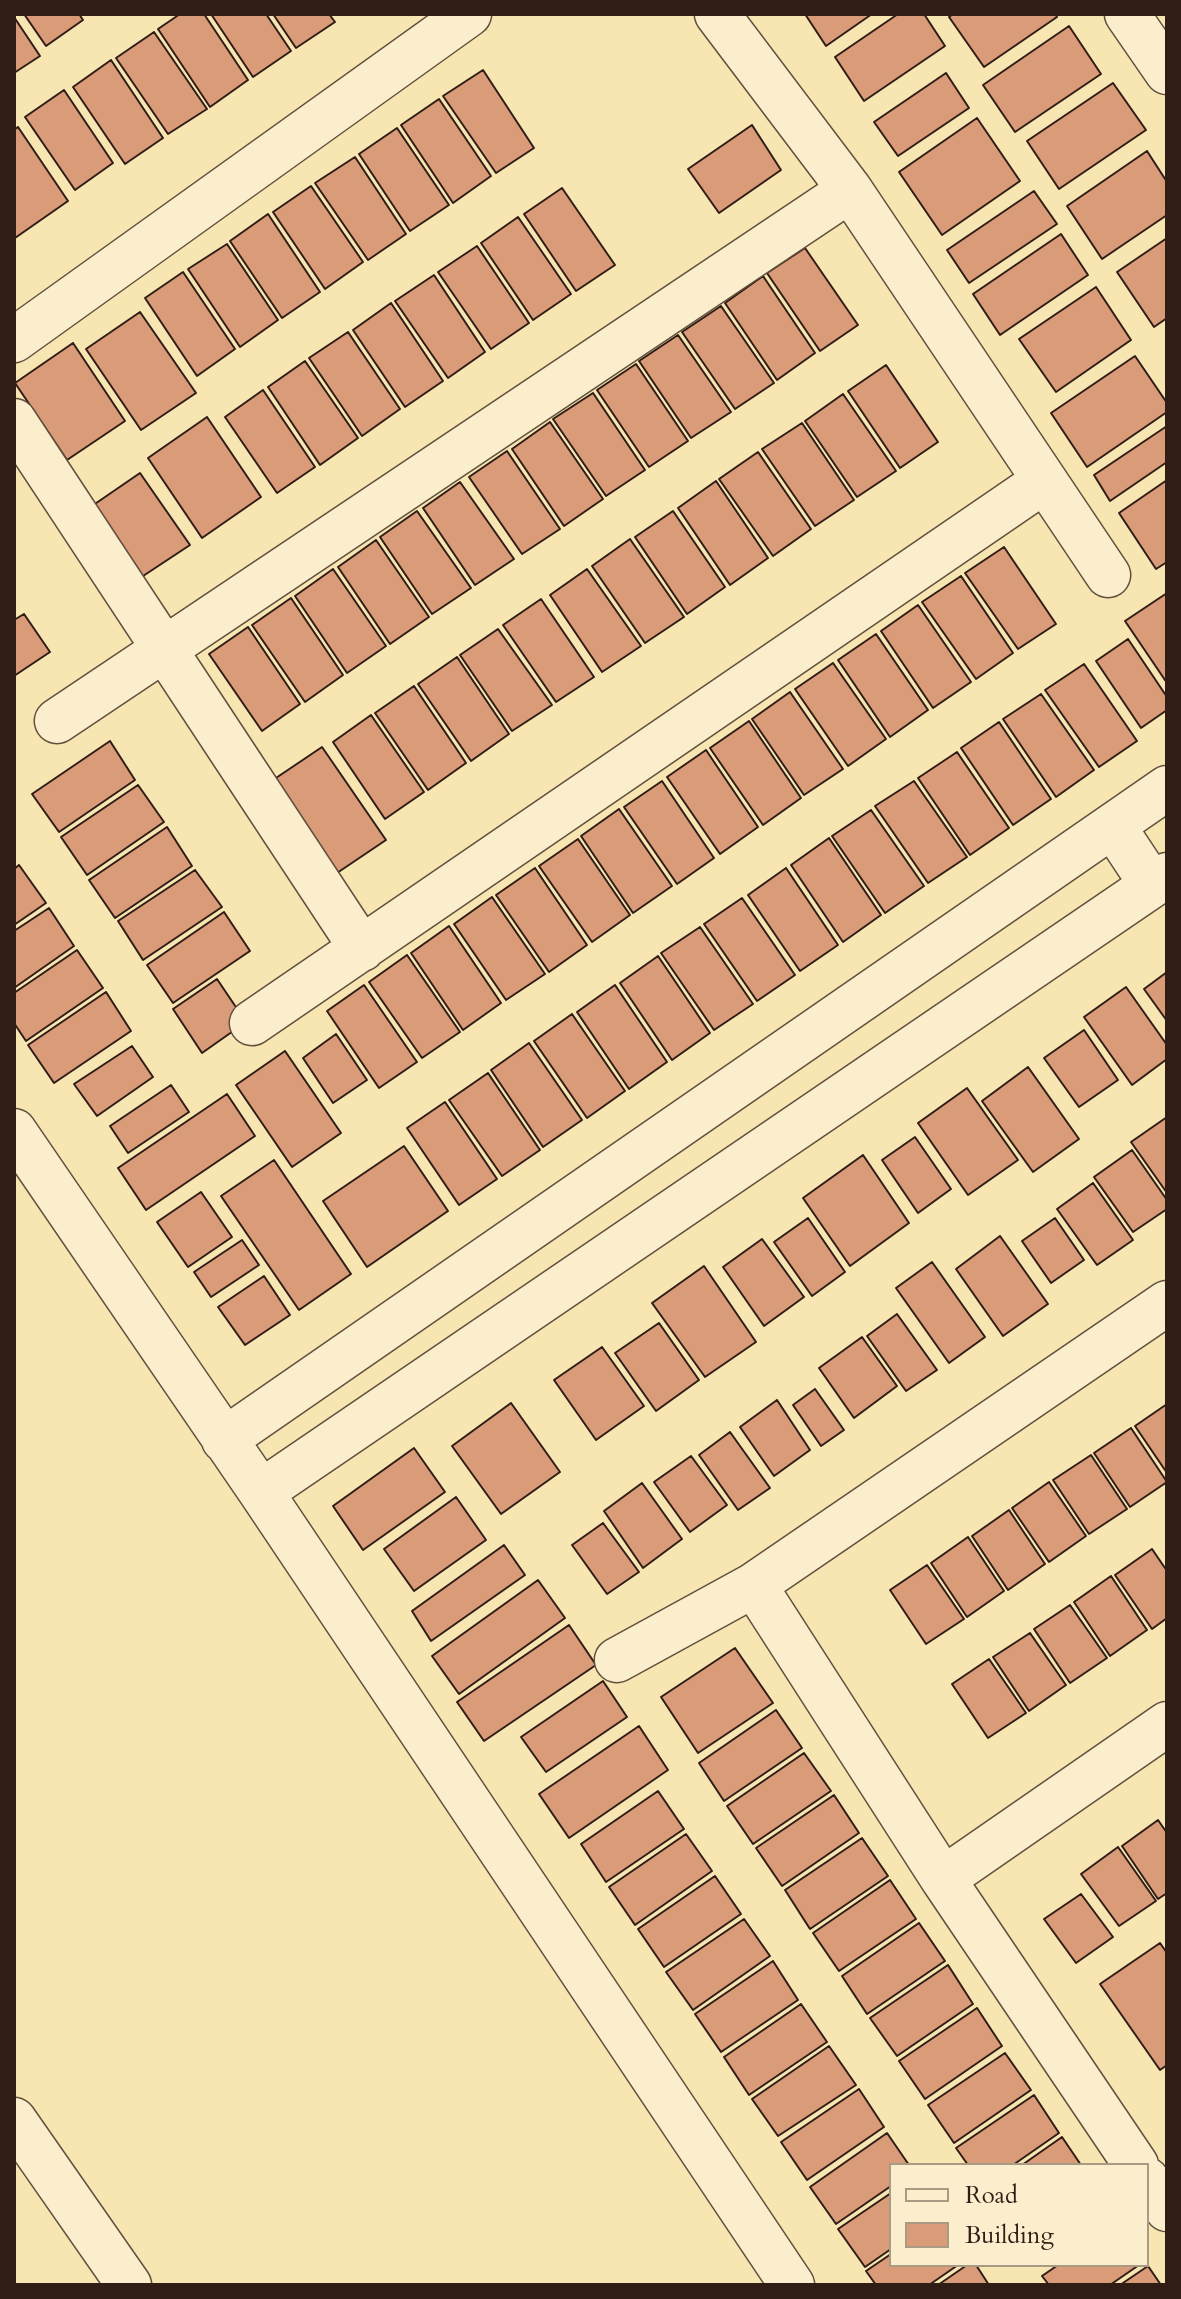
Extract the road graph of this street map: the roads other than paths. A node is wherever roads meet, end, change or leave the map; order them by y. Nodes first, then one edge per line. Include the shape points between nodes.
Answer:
1 (469, 14) edge
2 (717, 14) edge
3 (1127, 14) edge
4 (1167, 72) edge
5 (850, 190) junction
6 (14, 340) edge
7 (14, 421) edge
8 (1044, 481) junction
9 (1108, 575) dead end
10 (164, 650) junction
11 (57, 721) dead end
12 (1167, 788) edge
13 (1113, 826) junction
14 (1160, 880) edge
15 (362, 949) junction
16 (252, 1023) dead end
17 (14, 1131) edge
18 (1167, 1303) edge
19 (224, 1440) junction
20 (261, 1492) junction
21 (754, 1585) junction
22 (617, 1660) dead end
23 (1167, 1724) edge
24 (943, 1879) junction
25 (14, 2120) edge
26 (1167, 2151) edge
27 (1135, 2163) edge
28 (1149, 2163) edge
29 (1149, 2183) edge
30 (1167, 2209) edge
31 (129, 2285) edge
32 (792, 2285) edge

1 - 6 street
2 - 5 street
3 - 4 street
5 - 8 street
5 - 10 street
7 - 10 street
8 - 9 street
8 - 15 street
10 - 11 street
10 - 15 street
12 - 13 street
13 - 14 street
13 - 19 street
14 - 20 street
15 - 16 street
17 - 19 street
18 - 21 street
19 - 20 street
20 - 32 street
21 - 22 street
21 - 24 street
23 - 24 street
24 - 27 street
25 - 31 street
26 - 28 street
29 - 30 street

